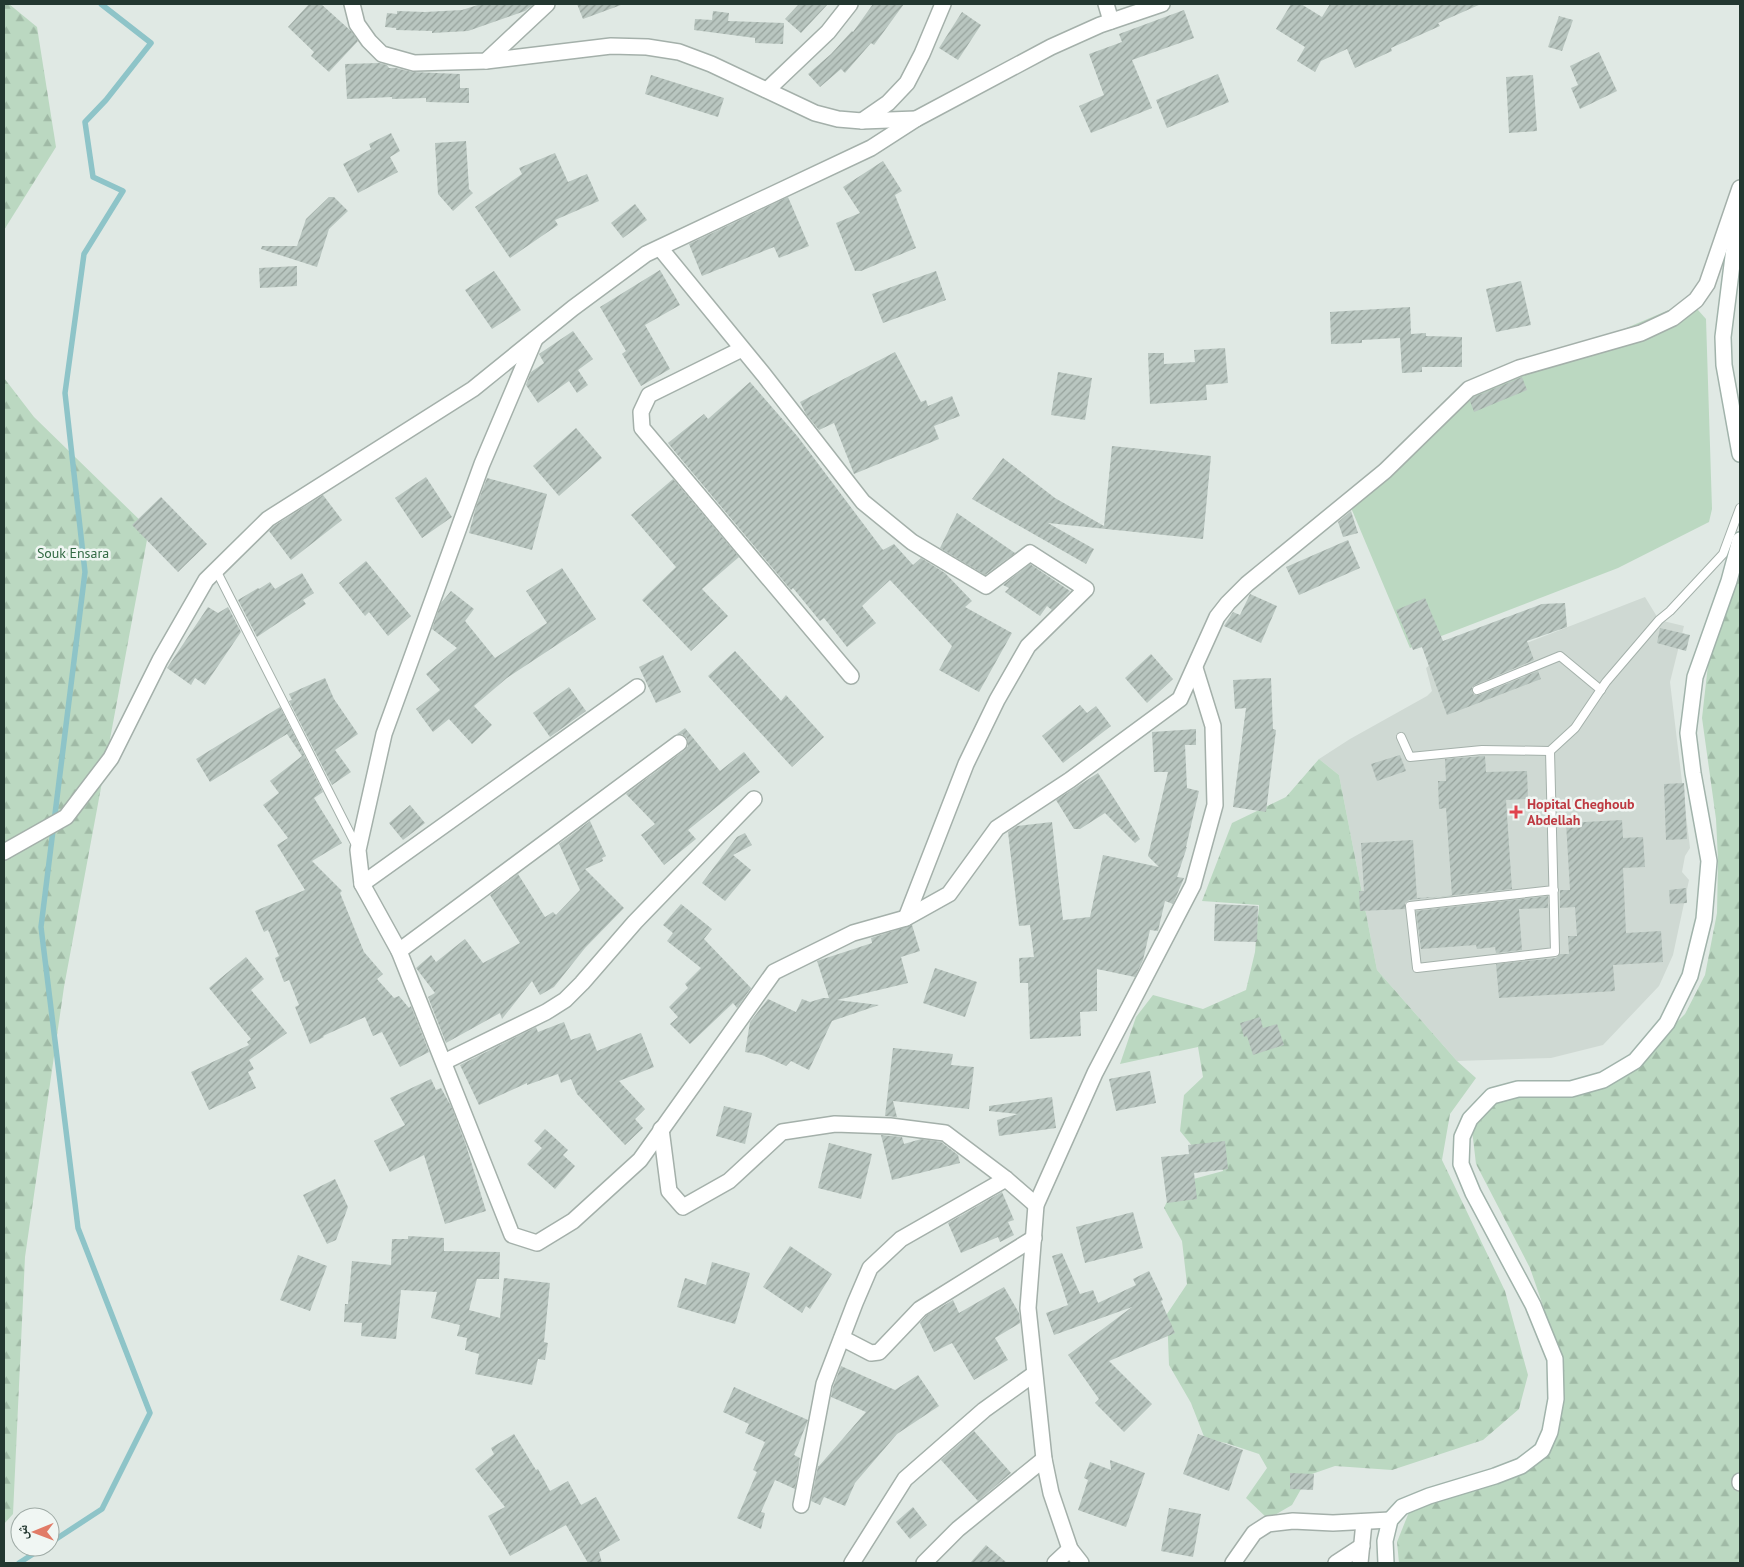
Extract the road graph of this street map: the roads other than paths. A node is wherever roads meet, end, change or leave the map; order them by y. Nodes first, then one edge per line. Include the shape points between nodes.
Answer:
1 (352, 4) edge
2 (547, 4) edge
3 (850, 4) edge
4 (943, 4) edge
5 (1106, 4) edge
6 (1162, 4) edge
7 (1111, 21) junction
8 (486, 61) junction
9 (767, 90) junction
10 (916, 119) junction
11 (862, 121) junction
12 (1740, 188) edge
13 (1740, 200) edge
14 (660, 248) junction
15 (535, 338) junction
16 (742, 349) junction
17 (1740, 454) edge
18 (1740, 508) edge
19 (1740, 540) edge
20 (1740, 567) edge
21 (216, 570) junction
22 (1729, 580) junction
23 (1194, 668) junction
24 (851, 676) dead end
25 (638, 687) dead end
26 (1477, 690) dead end
27 (1601, 690) junction
28 (1401, 737) dead end
29 (679, 743) dead end
30 (1550, 751) junction
31 (754, 799) dead end
32 (358, 850) junction
33 (4, 852) edge
34 (362, 884) junction
35 (1554, 890) junction
36 (906, 918) junction
37 (399, 951) junction
38 (444, 1062) junction
39 (661, 1129) junction
40 (1006, 1179) junction
41 (1036, 1205) junction
42 (1034, 1238) junction
43 (842, 1338) junction
44 (1034, 1374) junction
45 (1044, 1459) junction
46 (801, 1505) dead end
47 (1390, 1520) junction
48 (1364, 1522) junction
49 (1362, 1546) junction
50 (1070, 1549) junction
51 (852, 1563) edge
52 (924, 1563) edge
53 (1055, 1563) edge
54 (1081, 1563) edge
55 (1233, 1563) edge
56 (1336, 1563) edge
57 (1360, 1563) edge
58 (1386, 1563) edge

1 - 8 street via 357,24 382,54 414,63
2 - 8 street
3 - 9 street via 828,32
4 - 11 street via 907,83 888,104
5 - 7 street
6 - 7 street
7 - 10 street via 1051,47
8 - 9 street via 611,46 647,47 679,52
9 - 11 street via 815,113
10 - 11 street
10 - 14 street via 871,148
12 - 23 street via 1707,284 1696,300 1673,318 1641,333 1519,368 1469,390 1385,472 1228,602 1217,617
13 - 17 street via 1723,337 1724,365
14 - 15 street via 646,254
14 - 16 street
15 - 21 street via 473,389 268,519
15 - 32 street via 482,464 384,734
16 - 24 street via 649,396 640,412 642,428
16 - 36 street via 863,502 912,542 986,586 1030,553 1086,589 1028,646 997,700 966,764
18 - 27 lane via 1723,554 1659,620
19 - 22 street
20 - 22 street
21 - 32 lane
21 - 33 street via 206,580 160,660 111,758 66,817
22 - 47 street via 1695,677 1688,733 1709,861 1704,919 1690,976 1667,1023 1635,1061 1602,1080 1570,1089 1518,1089 1492,1096 1470,1119 1462,1137 1461,1164 1473,1193 1533,1305 1555,1359 1556,1399 1550,1432 1542,1450 1521,1466 1411,1504
23 - 36 street via 1180,699 1070,780 997,828 949,894
23 - 41 street via 1213,726 1214,805 1193,885 1095,1073
25 - 34 street
26 - 27 lane via 1560,656
27 - 30 lane via 1575,728
28 - 30 lane via 1410,757 1482,750
29 - 37 street
30 - 35 lane
31 - 38 street via 565,1000
32 - 34 street
34 - 37 street
35 - 35 lane via 1410,906 1417,968 1555,952
36 - 39 street via 853,933 774,972
37 - 38 street
38 - 39 street via 512,1235 537,1243 573,1221 640,1160
39 - 40 street via 669,1191 683,1207 729,1181 782,1132 835,1124 945,1133
40 - 41 street
40 - 43 street via 901,1239 870,1268
41 - 42 street
42 - 43 street via 920,1309 879,1352 871,1353
42 - 44 street via 1028,1308
43 - 46 street via 824,1384
44 - 45 street
44 - 51 street via 984,1410 905,1479
45 - 50 street
45 - 52 street via 958,1530
47 - 48 street
47 - 58 street via 1384,1541
48 - 49 street
48 - 55 street via 1268,1524 1254,1533
49 - 56 street
49 - 57 street
50 - 53 street
50 - 54 street

